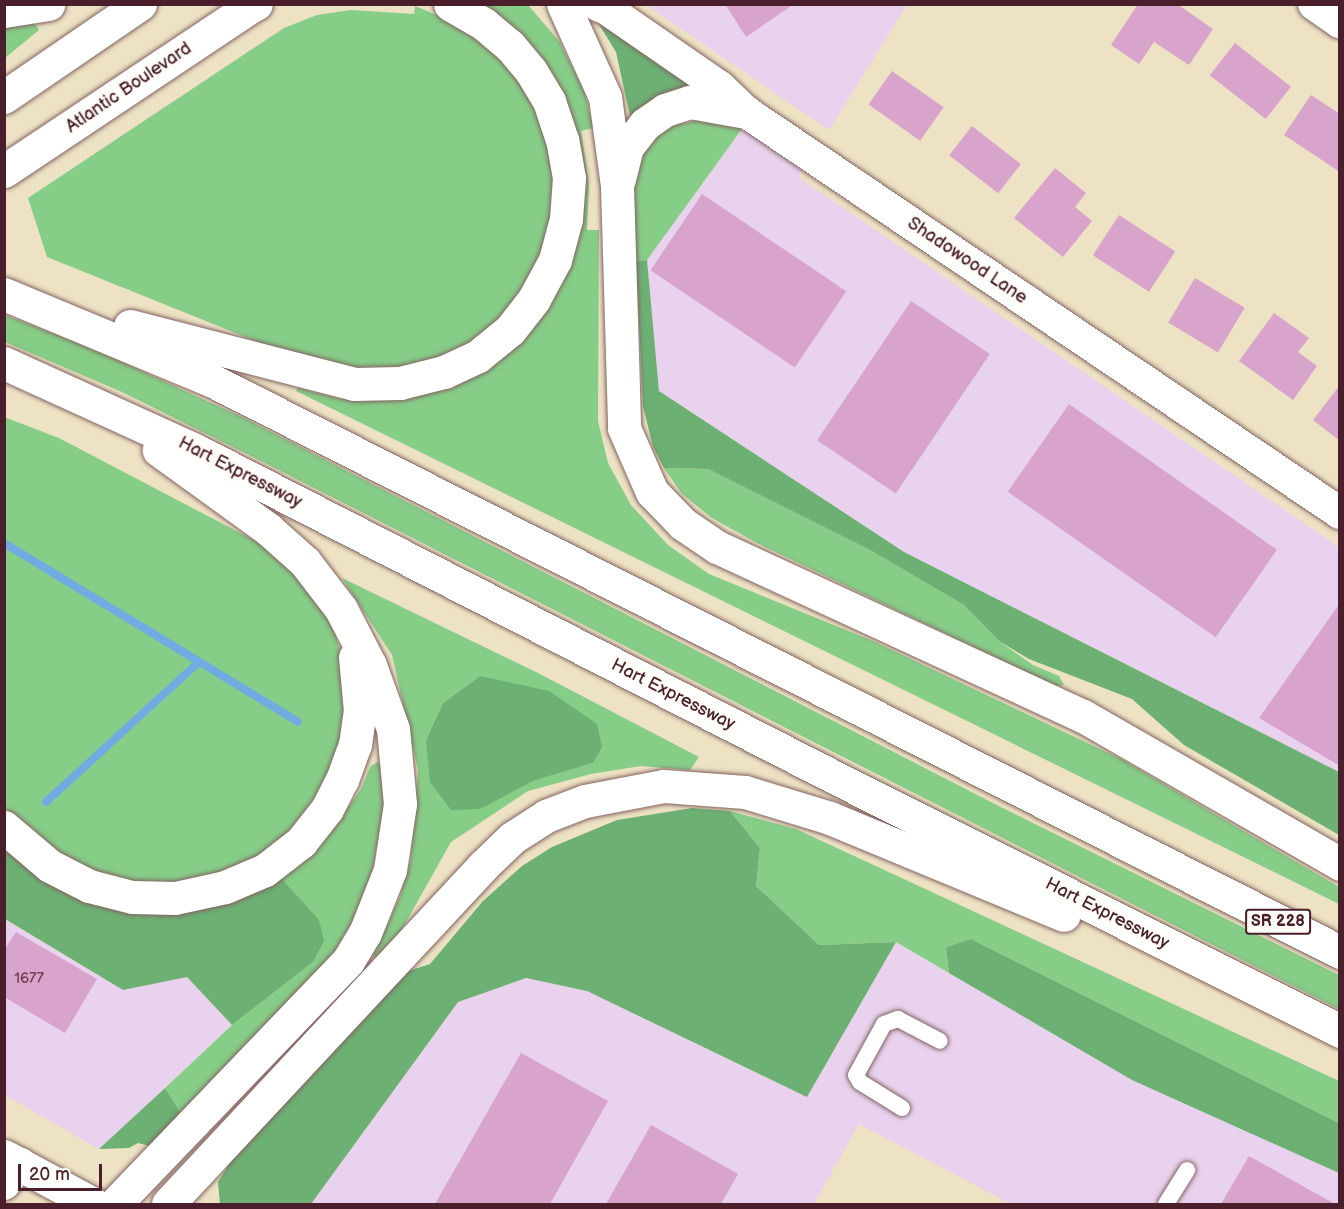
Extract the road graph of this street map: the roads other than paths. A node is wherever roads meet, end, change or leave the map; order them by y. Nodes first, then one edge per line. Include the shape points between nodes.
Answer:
1 (48, 4) edge
2 (140, 4) edge
3 (450, 4) edge
4 (563, 4) edge
5 (1314, 4) edge
6 (254, 5) edge
7 (601, 6) edge
8 (4, 11) edge
9 (1340, 22) edge
10 (4, 97) edge
11 (746, 112) junction
12 (4, 171) edge
13 (617, 186) junction
14 (4, 293) edge
15 (4, 363) edge
16 (54, 383) junction
17 (1340, 513) edge
18 (341, 609) junction
19 (4, 827) edge
20 (1340, 864) edge
21 (1216, 893) junction
22 (1340, 942) edge
23 (1340, 952) edge
24 (1333, 1028) edge
25 (940, 1041) dead end
26 (902, 1108) dead end
27 (10, 1168) edge
28 (1186, 1170) dead end
29 (93, 1204) edge
30 (115, 1204) edge
31 (168, 1204) edge
32 (1166, 1204) edge

1 - 8 main road
2 - 10 main road
3 - 14 main road via 484,24 531,71 549,101 569,178 566,219 555,260 534,299 510,330 478,356 444,372 400,383 354,384
4 - 13 main road via 606,97
5 - 9 street
6 - 12 main road, Atlantic Boulevard
7 - 11 street, Shadowood Lane via 720,87
11 - 13 main road via 690,102 665,111 645,124 627,147
11 - 17 street, Shadowood Lane
13 - 20 main road via 624,428 652,492 683,524 717,547 1083,716
14 - 21 main road via 212,380
15 - 16 main road, Hart Expressway
16 - 18 main road via 154,446 268,529 305,562
16 - 24 main road, Hart Expressway via 193,448
18 - 19 main road via 360,680 354,745 327,809 301,842 265,870 225,888 176,898 132,897 89,886 50,866
18 - 30 main road via 382,695 399,766 395,840 379,899 365,933 326,988
21 - 22 main road
21 - 23 main road, SR 228
24 - 31 main road via 784,801 703,787 622,791 546,816 512,838 261,1100
25 - 26 lane via 898,1020 884,1024 856,1075 860,1082
27 - 29 main road
28 - 32 lane

